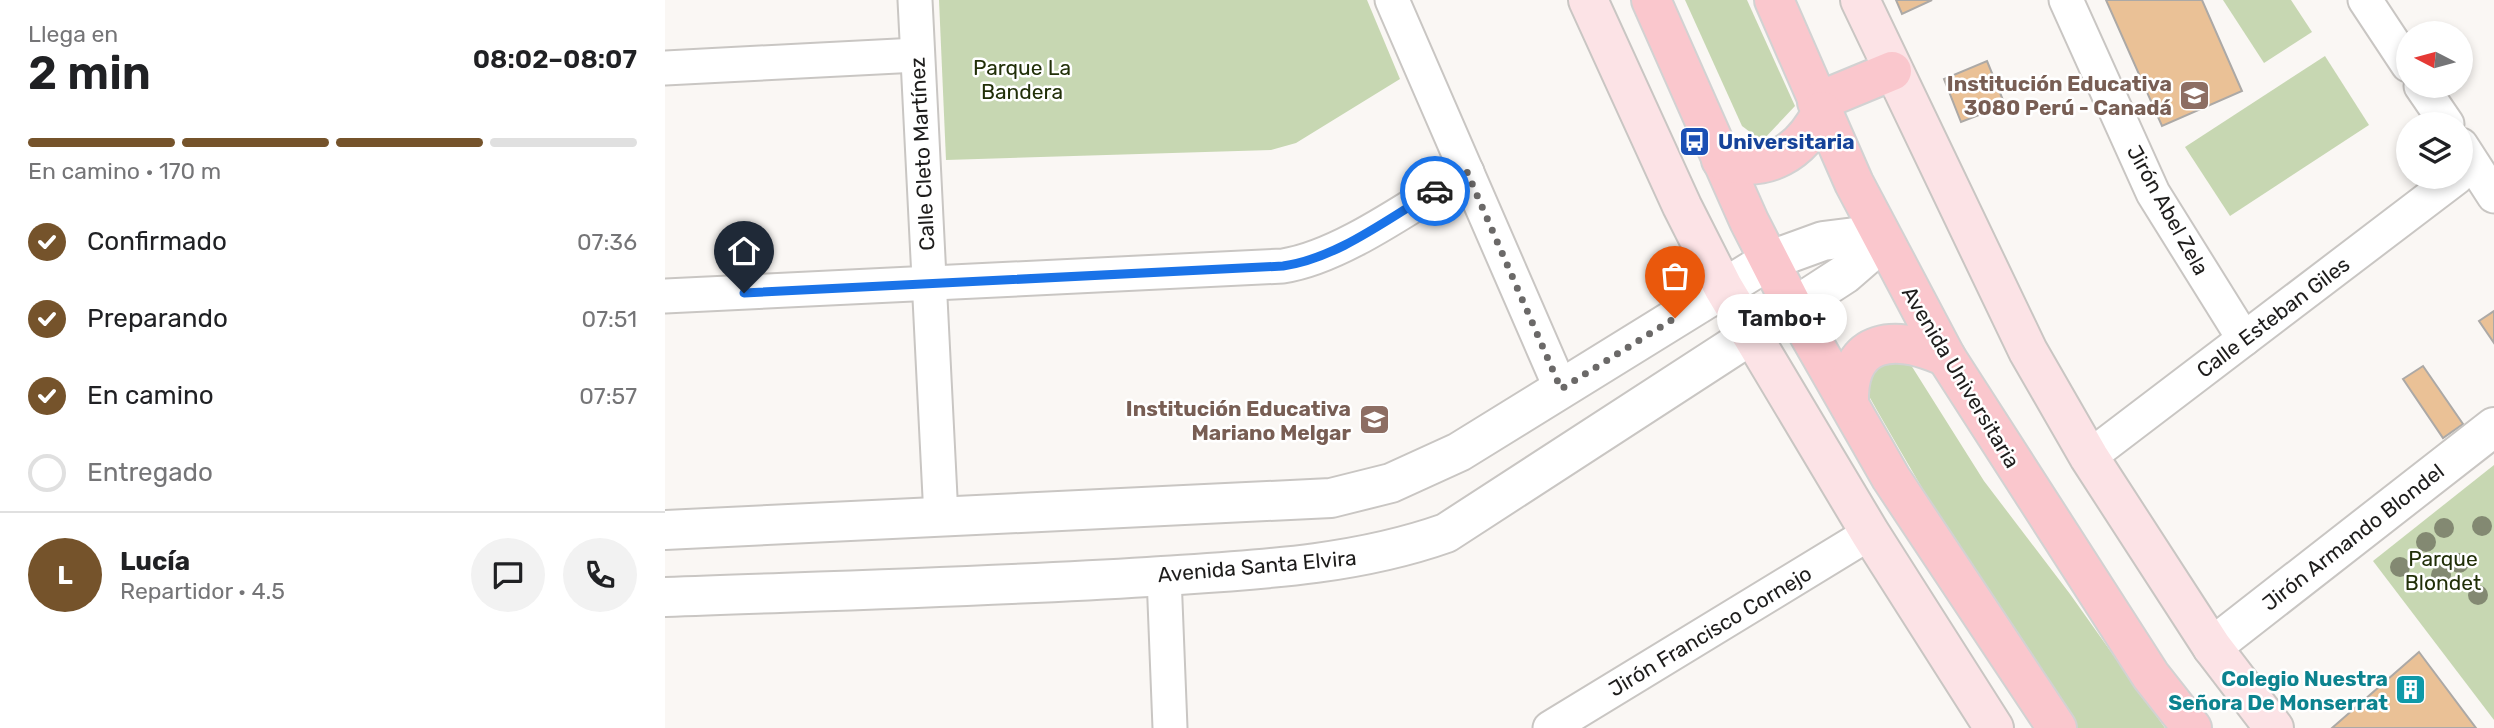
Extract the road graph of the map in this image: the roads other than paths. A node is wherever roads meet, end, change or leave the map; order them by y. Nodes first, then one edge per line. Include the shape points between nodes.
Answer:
1 (915, 0) edge
2 (1392, 0) edge
3 (1588, 0) edge
4 (1651, 0) edge
5 (1774, 0) edge
6 (1860, 0) edge
7 (2066, 0) edge
8 (2365, 0) edge
9 (2396, 47) edge
10 (917, 54) junction
11 (665, 68) edge
12 (1892, 71) junction
13 (1820, 106) junction
14 (1721, 160) junction
15 (1467, 172) junction
16 (2473, 175) edge
17 (2433, 189) edge
18 (2494, 196) edge
19 (1881, 238) junction
20 (1768, 261) junction
21 (929, 284) junction
22 (1723, 287) junction
23 (665, 296) edge
24 (1793, 307) junction
25 (1751, 334) junction
26 (2244, 339) junction
27 (1946, 357) junction
28 (1561, 389) junction
29 (1850, 403) junction
30 (2494, 428) edge
31 (2089, 457) junction
32 (941, 517) junction
33 (665, 530) edge
34 (1870, 533) junction
35 (1164, 576) junction
36 (665, 597) edge
37 (2212, 647) junction
38 (1985, 725) edge
39 (1170, 728) edge
40 (1550, 728) edge
41 (2057, 728) edge
42 (2192, 728) edge
43 (2274, 728) edge

1 - 10 street, Calle Cleto Martínez
2 - 15 street
3 - 22 main road
4 - 14 main road
5 - 13 main road, Avenida Universitaria
6 - 12 main road
7 - 26 street, Jirón Abel Zela via 2153,193
8 - 9 street
10 - 11 street
10 - 21 street, Calle Cleto Martínez
12 - 13 main road
12 - 31 main road via 2028,351
13 - 14 main road via 1803,143 1789,154 1755,165
13 - 19 main road, Avenida Universitaria
14 - 20 main road
15 - 21 street via 1306,263
15 - 28 street
16 - 18 street
17 - 26 street, Calle Esteban Giles
19 - 20 street via 1822,241
19 - 24 street, Avenida Santa Elvira via 1845,274
19 - 27 main road, Avenida Universitaria
20 - 22 street
20 - 24 main road
21 - 23 street
21 - 32 street, Calle Cleto Martínez
22 - 25 main road
22 - 28 street
24 - 25 street, Avenida Santa Elvira
24 - 29 main road
25 - 34 main road
25 - 35 street, Avenida Santa Elvira via 1446,533 1403,548 1329,563
26 - 31 street, Calle Esteban Giles
27 - 29 main road via 1907,342 1875,347 1853,370
27 - 42 main road, Avenida Universitaria via 2144,664
28 - 32 street via 1459,452 1391,483 1331,498
29 - 41 main road via 1931,540
30 - 37 street, Jirón Armando Blondel
31 - 37 main road
32 - 33 street
34 - 38 main road
34 - 40 street, Jirón Francisco Cornejo
35 - 36 street, Avenida Santa Elvira
35 - 39 street
37 - 43 main road

